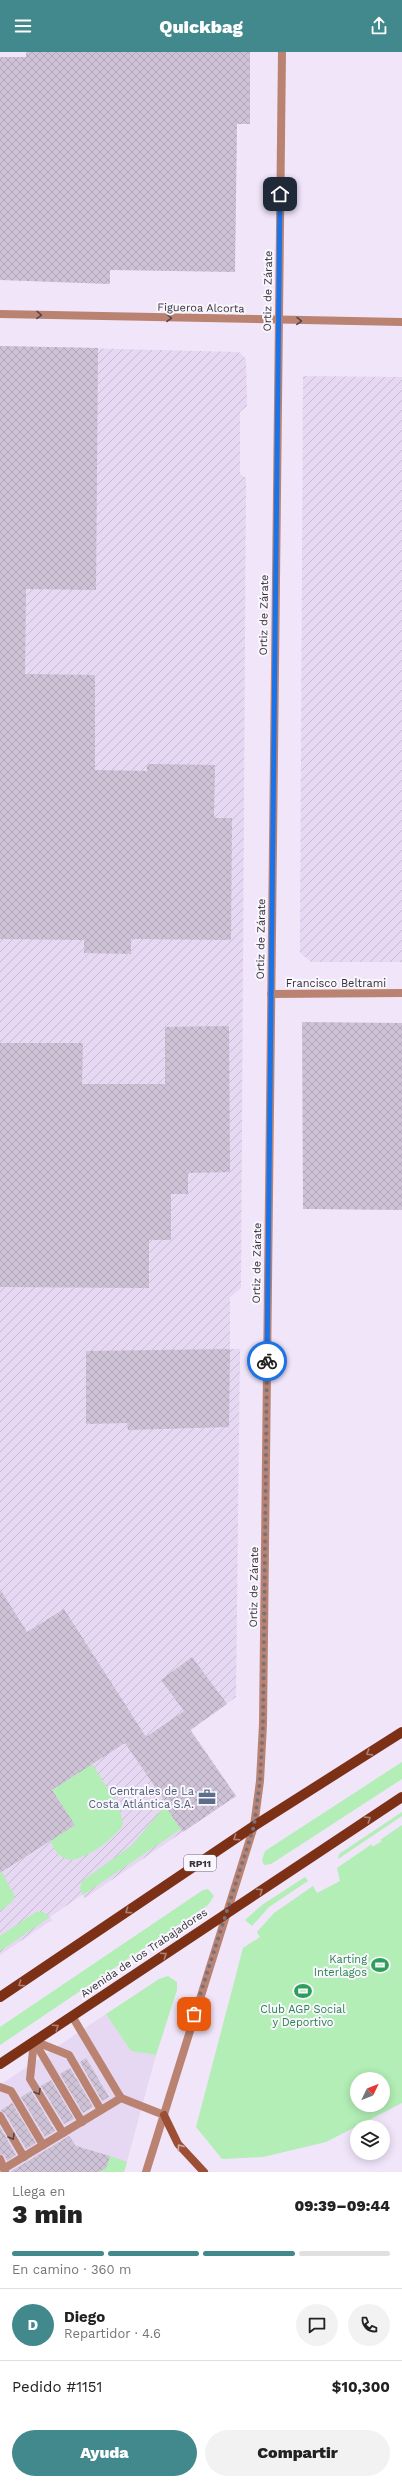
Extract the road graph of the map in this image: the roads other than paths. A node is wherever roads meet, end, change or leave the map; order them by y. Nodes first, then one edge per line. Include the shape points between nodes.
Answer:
1 (282, 52) edge
2 (0, 314) edge
3 (279, 321) junction
4 (402, 322) edge
5 (402, 993) edge
6 (271, 994) junction
7 (402, 1732) edge
8 (402, 1797) edge
9 (254, 1826) junction
10 (227, 1913) junction
11 (0, 1998) edge
12 (72, 2016) junction
13 (34, 2041) junction
14 (0, 2064) edge
15 (0, 2087) edge
16 (121, 2098) junction
17 (102, 2110) junction
18 (164, 2115) junction
19 (0, 2116) edge
20 (82, 2122) junction
21 (63, 2133) junction
22 (43, 2145) junction
23 (24, 2157) junction
24 (0, 2159) edge
25 (5, 2170) edge
26 (146, 2172) edge
27 (204, 2172) edge

1 - 3 street, Ortiz de Zárate
2 -> 3 street, Figueroa Alcorta
3 -> 4 street, Figueroa Alcorta
3 - 6 street, Ortiz de Zárate
5 - 6 street, Francisco Beltrami
6 - 9 street, Ortiz de Zárate via 263,1724 260,1781
7 -> 9 main road, RP11
10 -> 8 main road, Avenida de los Trabajadores
9 - 10 street, Ortiz de Zárate
9 -> 11 main road, RP11
12 -> 10 main road, Avenida de los Trabajadores
10 - 18 street, Ortiz de Zárate
13 -> 12 main road, Avenida de los Trabajadores
12 - 16 street
13 - 14 main road, Avenida de los Trabajadores
13 - 17 street via 69,2055
13 - 20 street
13 -> 21 street via 30,2079
15 - 22 street via 11,2091
16 - 17 street
16 - 18 street
17 - 20 street
18 - 26 street, Ortiz de Zárate
27 -> 18 main road via 178,2144
19 -> 23 street
20 - 21 street
21 - 22 street
22 - 23 street
23 - 25 street
24 - 25 street

